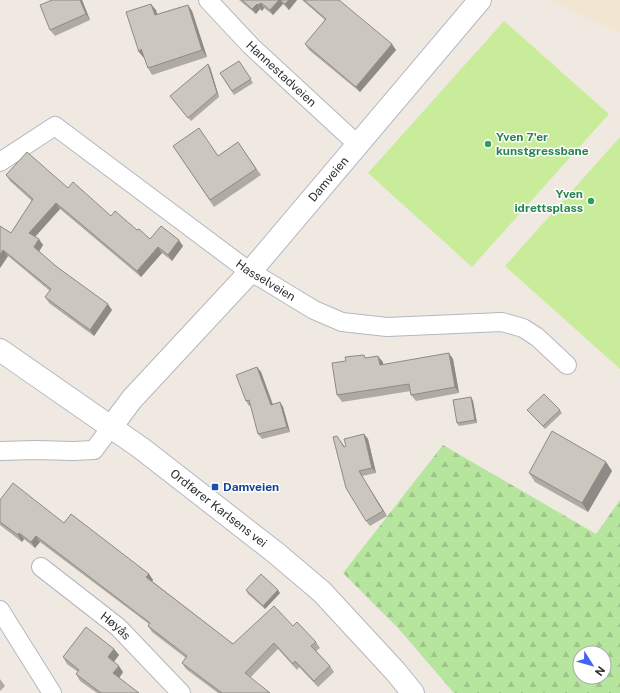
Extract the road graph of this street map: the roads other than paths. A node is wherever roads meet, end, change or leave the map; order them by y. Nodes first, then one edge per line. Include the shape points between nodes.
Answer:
1 (208, 0) edge
2 (480, 0) edge
3 (357, 144) junction
4 (0, 162) edge
5 (250, 272) junction
6 (0, 350) edge
7 (567, 365) dead end
8 (111, 427) junction
9 (0, 452) edge
10 (41, 568) dead end
11 (0, 610) edge
12 (52, 693) edge
13 (181, 693) edge
14 (413, 693) edge

1 - 3 street, Hannestadveien via 251,46
2 - 3 street, Damveien
3 - 5 street, Damveien
4 - 5 street, Hasselveien via 55,126
5 - 7 street, Hasselveien via 314,310 342,322 387,327 502,322 523,328 537,337
5 - 8 street, Damveien via 132,399
6 - 8 street, Ordfører Karlsens vei
8 - 9 street via 94,450
8 - 14 street, Ordfører Karlsens vei via 271,548 322,592
10 - 13 street, Høyås via 118,627
11 - 12 street

